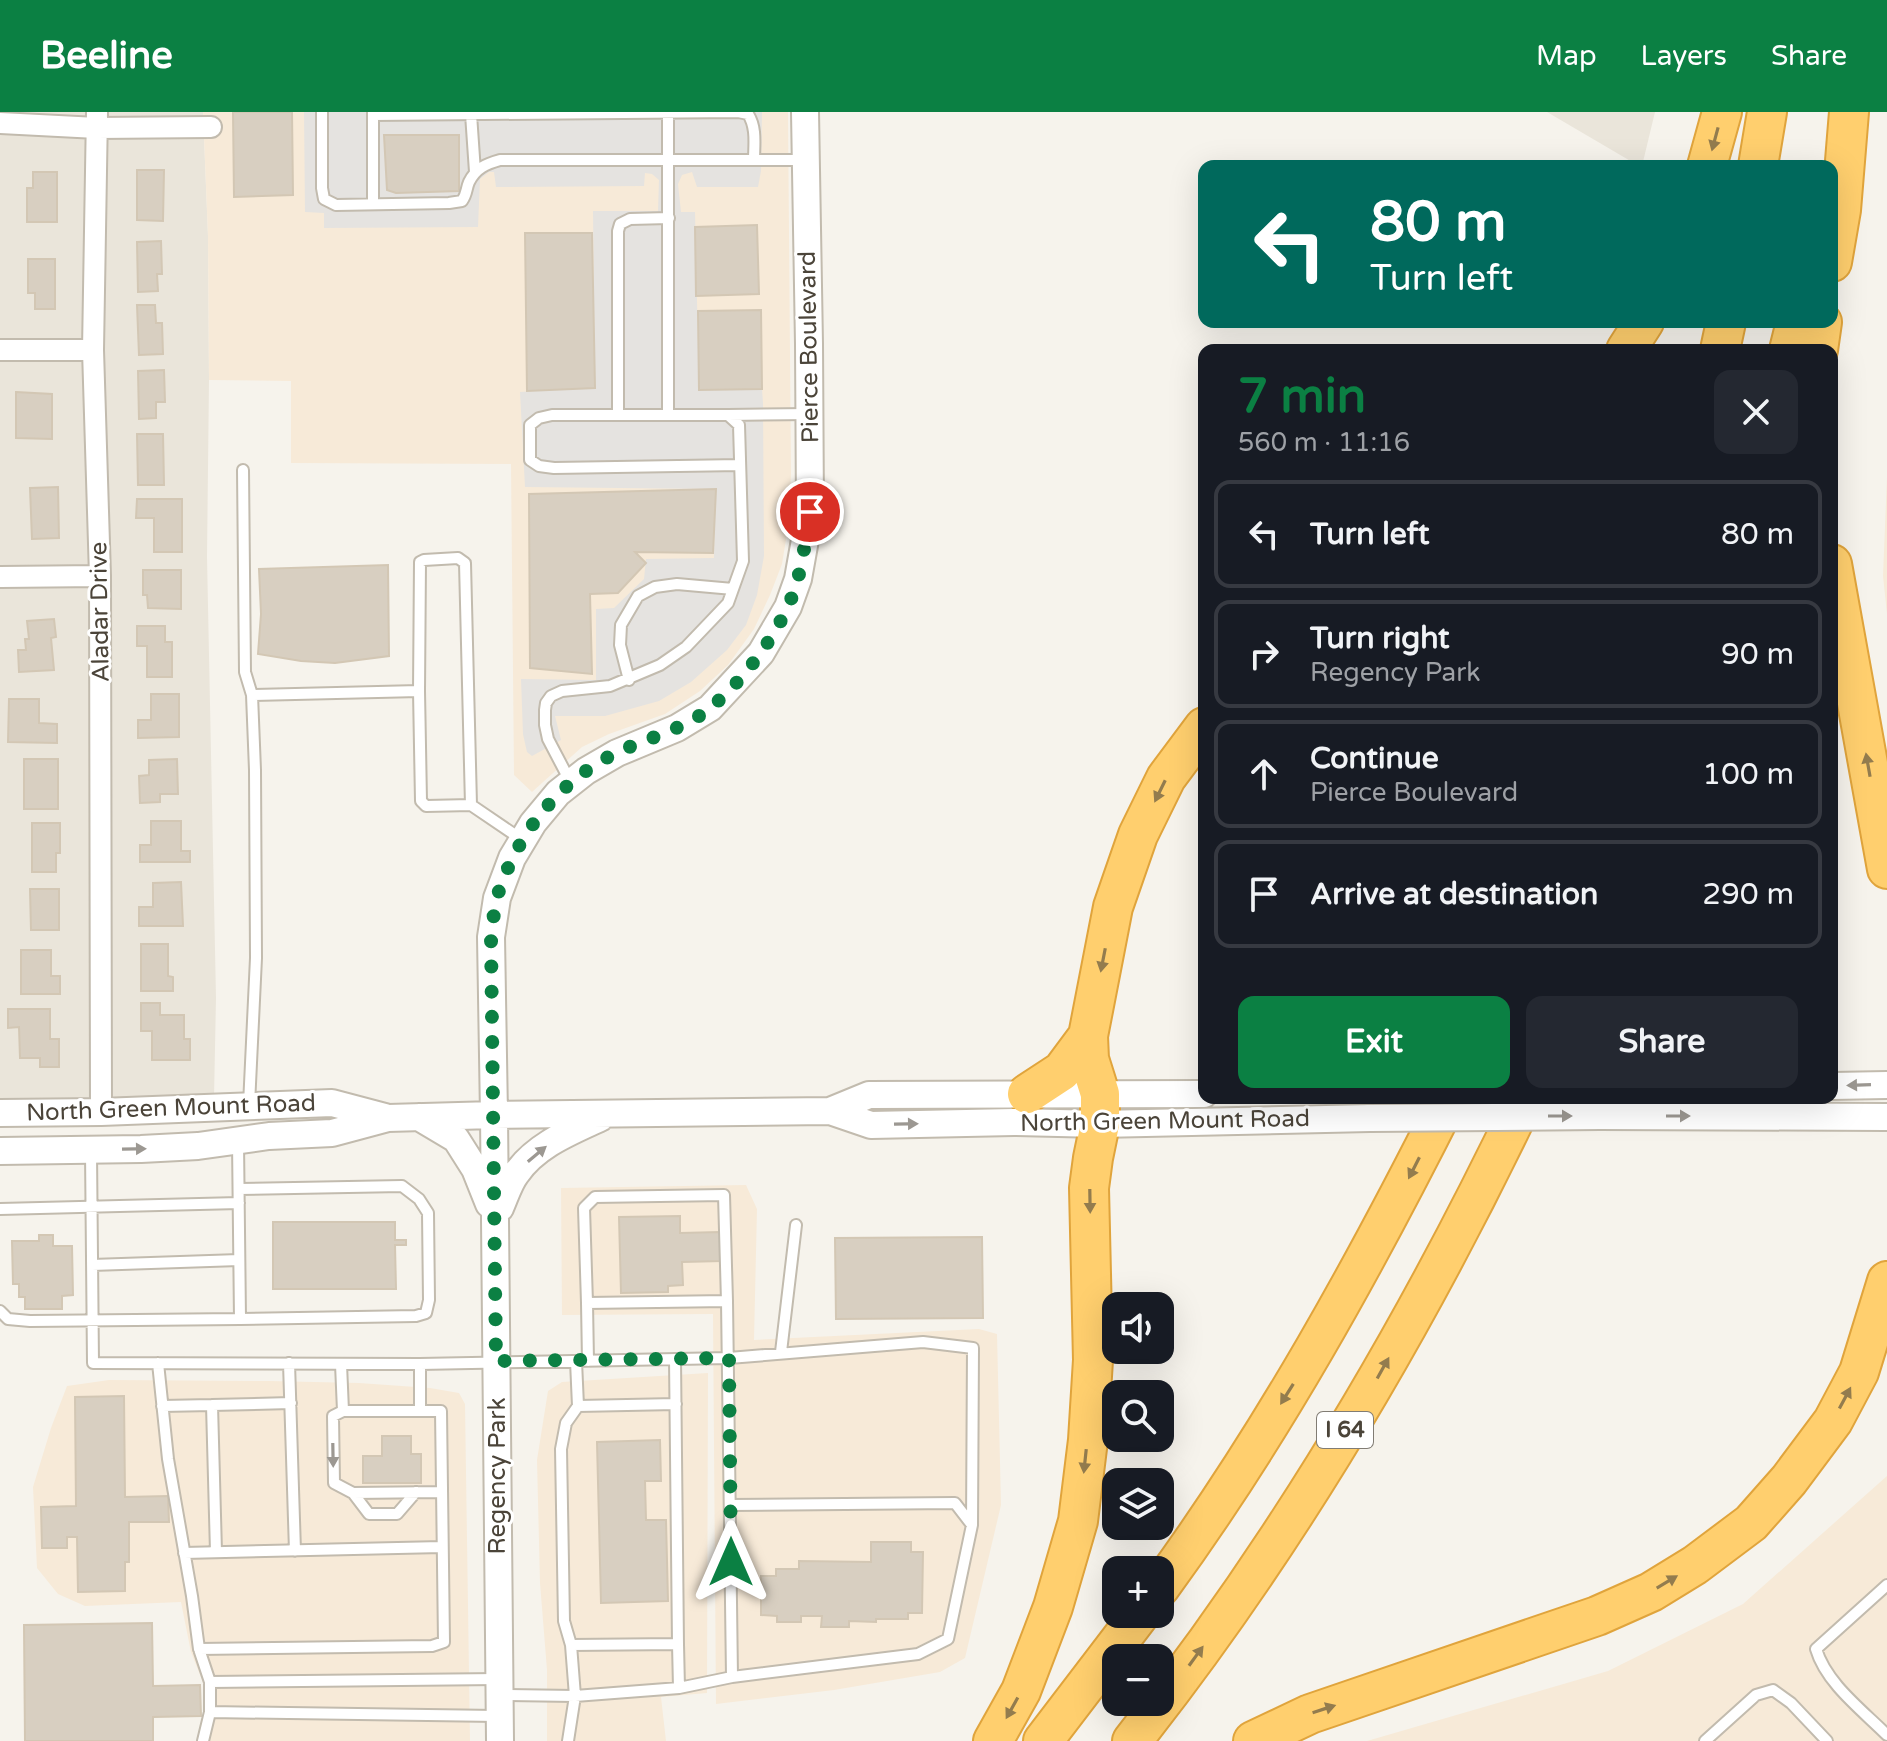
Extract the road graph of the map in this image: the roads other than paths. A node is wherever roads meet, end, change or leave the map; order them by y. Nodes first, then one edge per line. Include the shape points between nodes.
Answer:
1 (322, 112) edge
2 (805, 112) edge
3 (1722, 112) edge
4 (1767, 112) edge
5 (1837, 112) edge
6 (1849, 112) edge
7 (373, 113) edge
8 (668, 113) edge
9 (471, 114) junction
10 (97, 120) edge
11 (0, 123) edge
12 (211, 127) dead end
13 (667, 160) junction
14 (754, 160) junction
15 (805, 160) junction
16 (1709, 160) edge
17 (1759, 160) edge
18 (1829, 160) edge
19 (475, 172) junction
20 (373, 204) junction
21 (669, 218) junction
22 (1838, 227) edge
23 (0, 350) edge
24 (93, 350) junction
25 (810, 414) junction
26 (618, 415) junction
27 (668, 415) junction
28 (728, 415) junction
29 (740, 465) junction
30 (243, 470) dead end
31 (100, 576) junction
32 (0, 577) edge
33 (733, 589) junction
34 (1838, 597) edge
35 (629, 680) junction
36 (419, 691) junction
37 (252, 695) junction
38 (1198, 735) edge
39 (571, 783) junction
40 (471, 805) junction
41 (523, 840) junction
42 (1887, 869) edge
43 (1088, 1036) junction
44 (1887, 1085) edge
45 (1838, 1086) edge
46 (1027, 1094) junction
47 (1198, 1095) edge
48 (1446, 1104) edge
49 (1522, 1104) edge
50 (249, 1106) junction
51 (1100, 1109) junction
52 (830, 1111) junction
53 (101, 1112) junction
54 (0, 1113) edge
55 (611, 1113) junction
56 (494, 1115) junction
57 (419, 1117) junction
58 (1887, 1117) edge
59 (388, 1118) junction
60 (238, 1140) junction
61 (91, 1150) junction
62 (0, 1151) edge
63 (239, 1189) junction
64 (239, 1203) junction
65 (91, 1206) junction
66 (0, 1209) edge
67 (495, 1218) junction
68 (796, 1225) dead end
69 (239, 1260) junction
70 (92, 1265) junction
71 (1887, 1281) edge
72 (727, 1301) junction
73 (587, 1303) junction
74 (0, 1311) edge
75 (240, 1319) junction
76 (93, 1322) junction
77 (781, 1352) junction
78 (729, 1358) junction
79 (675, 1359) junction
80 (496, 1361) junction
81 (582, 1361) junction
82 (158, 1363) junction
83 (289, 1363) junction
84 (341, 1364) junction
85 (420, 1364) junction
86 (291, 1403) junction
87 (676, 1404) junction
88 (212, 1405) junction
89 (162, 1406) junction
90 (578, 1406) junction
91 (420, 1410) junction
92 (343, 1411) junction
93 (416, 1492) junction
94 (442, 1492) junction
95 (353, 1493) junction
96 (730, 1505) junction
97 (972, 1525) junction
98 (442, 1547) junction
99 (295, 1551) junction
100 (216, 1552) junction
101 (184, 1553) junction
102 (1174, 1568) edge
103 (1887, 1585) edge
104 (1129, 1628) edge
105 (678, 1644) junction
106 (571, 1645) junction
107 (199, 1649) junction
108 (732, 1677) junction
109 (210, 1682) junction
110 (679, 1688) junction
111 (575, 1696) junction
112 (499, 1708) edge
113 (210, 1712) junction
114 (1887, 1735) edge
115 (203, 1741) edge
116 (568, 1741) edge
117 (993, 1741) edge
118 (1043, 1741) edge
119 (1132, 1741) edge
120 (1253, 1741) edge
121 (1705, 1741) edge
122 (1827, 1741) edge

1 - 20 lane via 324,199 336,205
2 - 15 street, Pierce Boulevard
3 -> 16 highway
4 - 17 highway
5 - 18 highway
6 - 22 highway
7 - 9 lane
7 - 20 lane
8 - 9 lane
8 - 13 lane
8 - 14 lane via 748,114 754,129
9 - 19 lane
10 - 11 street
10 - 12 street
10 - 24 street, Aladar Drive
13 - 14 lane
13 - 19 lane via 500,160
13 - 21 lane
14 - 15 lane
15 - 25 street, Pierce Boulevard
19 - 20 lane via 462,201
21 - 26 lane via 630,219 618,231
21 - 27 lane
23 - 24 street
24 - 31 street, Aladar Drive
25 - 28 lane
25 - 39 street, Pierce Boulevard via 810,512 798,579 761,653 699,716 617,753
26 - 27 lane
26 - 29 lane via 539,418 530,425 530,460 554,468
27 - 28 lane
28 - 29 lane via 739,425
29 - 33 lane via 743,561
30 - 37 lane via 245,672
31 - 32 street
31 - 53 street, Aladar Drive
33 - 35 lane via 728,603 686,647
33 - 35 lane via 677,584 638,596 621,625
42 -> 34 highway
35 - 39 lane via 562,691 546,703 548,739
36 - 37 lane
36 - 40 lane via 421,801 426,806
36 - 40 lane via 420,562 458,558 465,563
37 - 50 lane via 256,958
38 -> 43 highway via 1166,778 1138,835 1113,907
39 - 41 street, Pierce Boulevard
40 - 41 lane
41 - 56 street, Pierce Boulevard via 497,898 491,937
43 - 46 highway via 1062,1071
43 - 51 highway
44 -> 45 street
46 - 51 street, North Green Mount Road
46 - 52 street, North Green Mount Road via 869,1095
47 - 51 street, North Green Mount Road
48 -> 102 highway, I 64 via 1318,1344
119 -> 49 highway, I 64 via 1227,1613 1376,1380
50 - 53 street, North Green Mount Road
50 - 59 street, North Green Mount Road via 332,1103
52 -> 51 street, North Green Mount Road via 871,1125 1014,1122
51 -> 58 street, North Green Mount Road, bridge via 1370,1118
51 -> 117 highway via 1089,1188 1093,1360 1078,1521 1021,1691
52 - 55 street, North Green Mount Road
53 - 54 street, North Green Mount Road
55 - 56 street, North Green Mount Road
67 -> 55 street via 515,1174 535,1154 558,1137
56 - 57 street, North Green Mount Road
56 - 67 street, Regency Park
57 - 59 street, North Green Mount Road
57 - 67 street via 456,1139
59 - 60 street, North Green Mount Road via 332,1133
61 -> 60 street, North Green Mount Road
60 - 63 lane
61 - 62 street, North Green Mount Road
61 - 65 lane
63 - 64 lane
63 - 75 lane via 402,1186 428,1213 429,1286 426,1313 416,1316
64 - 65 lane
64 - 69 lane
65 - 66 lane
65 - 70 lane
67 - 80 street, Regency Park
68 - 77 lane
69 - 70 lane
69 - 75 lane
70 - 76 lane
120 -> 71 highway via 1310,1714 1597,1616 1695,1565 1751,1523 1833,1421 1859,1372
72 - 73 lane
72 - 73 lane via 724,1195 595,1197 584,1208
72 - 78 lane
73 - 81 lane
74 - 76 lane via 8,1319
75 - 76 lane
76 - 82 lane via 93,1363
77 - 78 lane
77 - 97 lane via 923,1342 973,1348
78 - 79 lane
78 - 96 lane
79 - 81 lane
79 - 87 lane
80 - 81 lane
80 - 85 lane
80 - 112 street, Regency Park
81 - 90 lane
82 - 83 lane
82 - 89 lane
83 - 84 lane
83 - 86 lane
84 - 85 lane
84 - 92 lane
85 - 91 lane
86 - 88 lane
86 - 99 lane
87 - 90 lane
87 - 105 lane
88 - 89 lane
88 - 100 lane
89 - 101 lane
90 - 106 lane via 566,1423 561,1449 564,1621
91 - 92 lane
91 - 94 lane via 441,1411
92 -> 95 lane via 333,1416 334,1483
93 - 94 lane
93 - 95 lane
93 - 95 lane via 397,1514 369,1514
94 - 98 lane
96 - 97 lane via 955,1503
96 - 108 lane
97 - 108 lane via 948,1639 918,1654
98 - 99 lane
98 - 107 lane via 444,1642
99 - 100 lane
100 - 101 lane
101 - 107 lane
103 - 114 lane via 1816,1649 1831,1678
104 - 118 highway
105 - 106 lane
105 - 110 lane
106 - 111 lane
107 - 109 lane
108 - 110 lane
109 - 112 lane
109 - 113 lane
110 - 111 lane
111 - 112 lane
111 - 116 lane
112 - 113 lane
113 - 115 lane
121 - 122 lane via 1756,1695 1773,1690

